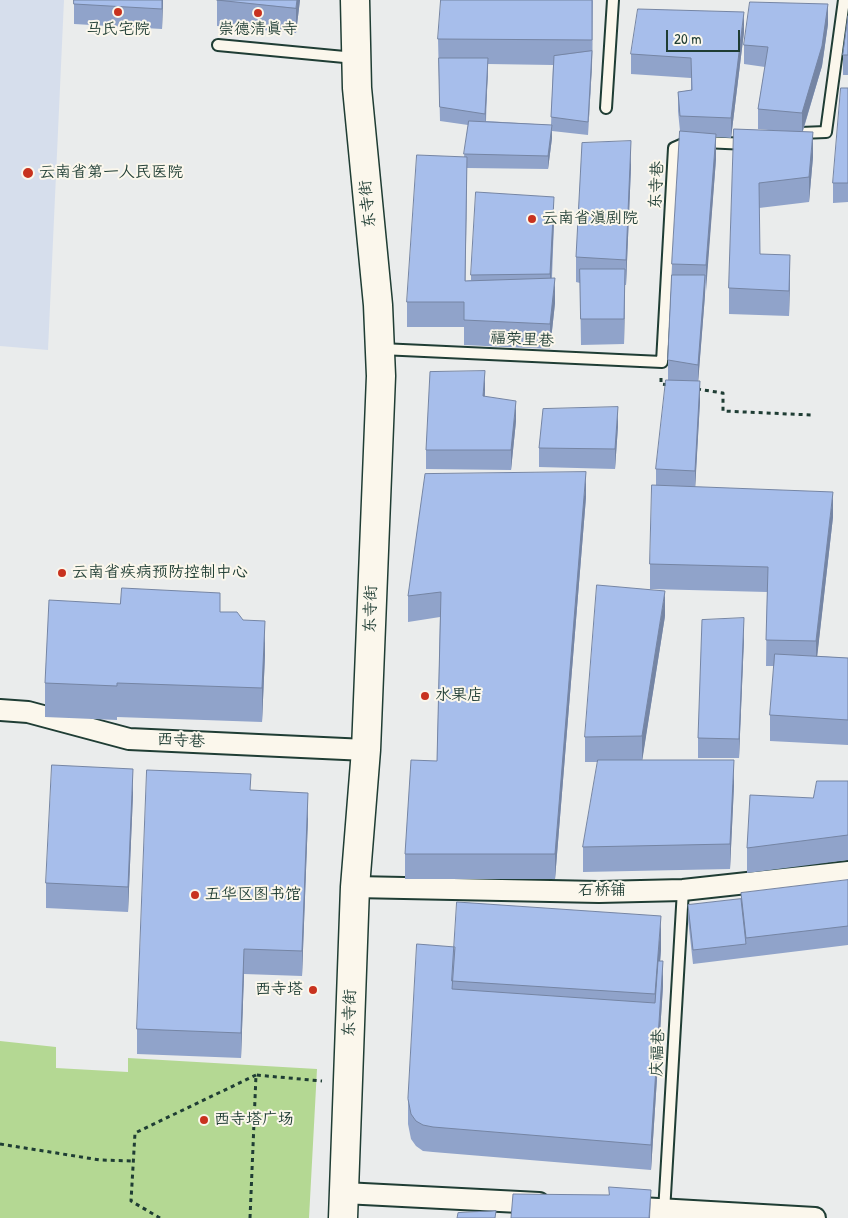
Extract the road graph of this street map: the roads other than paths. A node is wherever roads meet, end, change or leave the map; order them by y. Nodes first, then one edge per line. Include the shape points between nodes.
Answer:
1 (355, 0) edge
2 (613, 0) edge
3 (844, 0) edge
4 (218, 45) dead end
5 (356, 59) junction
6 (606, 108) dead end
7 (794, 134) edge
8 (759, 141) edge
9 (380, 348) junction
10 (662, 362) joint
11 (0, 710) edge
12 (366, 750) junction
13 (848, 872) edge
14 (355, 887) junction
15 (683, 890) junction
16 (557, 1204) edge
17 (344, 1206) edge
18 (606, 1207) edge
19 (664, 1214) edge
20 (776, 1217) edge
21 (815, 1218) edge

1 - 5 street, 东寺街
2 - 6 lane
3 - 7 lane via 826,132
4 - 5 lane
5 - 9 street, 东寺街
8 - 10 lane, 东寺巷 via 742,145 690,141 674,148
9 - 10 lane, 福荣里巷
9 - 12 street, 东寺街
11 - 12 street, 西寺巷 via 28,712 129,739
12 - 14 street, 东寺街
13 - 15 street, 石桥铺
14 - 15 street, 石桥铺 via 599,892
14 - 17 street, 东寺街
15 - 19 lane, 庆福巷
16 - 17 street
18 - 19 street
19 - 20 street
20 - 21 street

